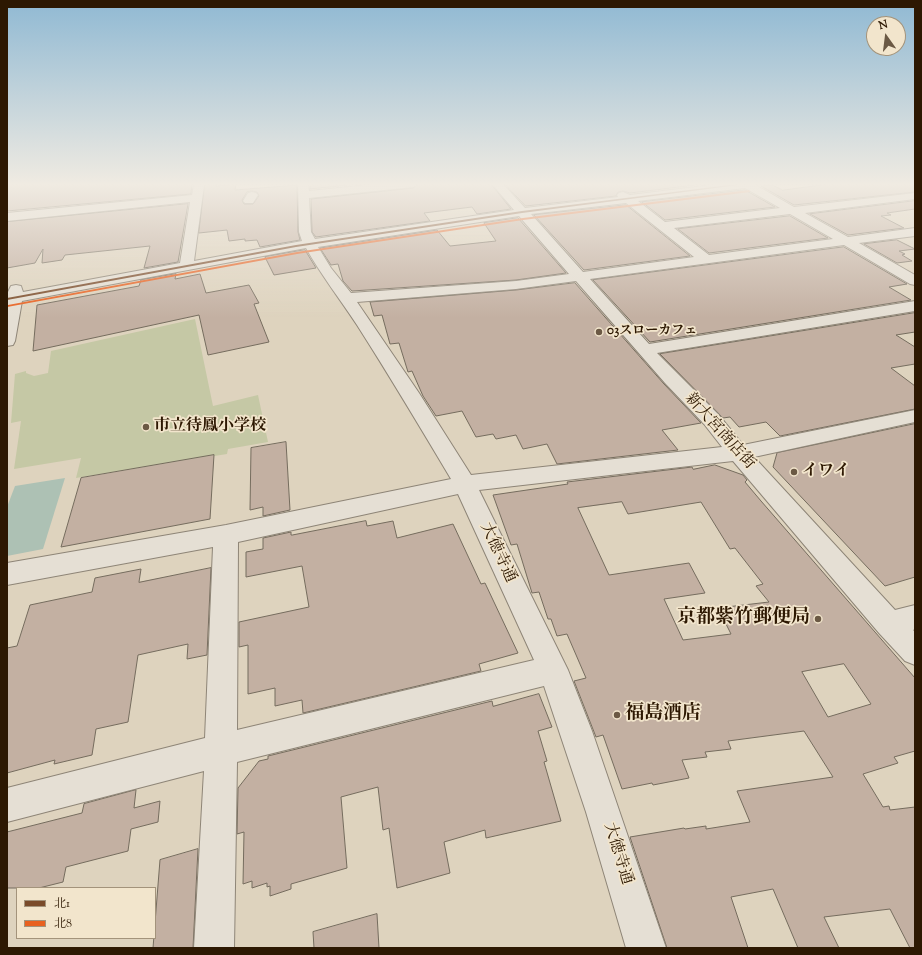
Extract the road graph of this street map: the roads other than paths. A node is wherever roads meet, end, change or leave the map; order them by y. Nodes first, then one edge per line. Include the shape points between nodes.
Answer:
1 (192, 229) edge
2 (306, 229) edge
3 (390, 229) edge
4 (537, 229) edge
5 (666, 229) edge
6 (823, 229) edge
7 (915, 232) edge
8 (308, 241) junction
9 (846, 242) junction
10 (705, 259) junction
11 (187, 262) junction
12 (580, 276) junction
13 (915, 281) edge
14 (11, 294) edge
15 (347, 298) junction
16 (915, 306) edge
17 (7, 341) edge
18 (646, 350) junction
19 (915, 416) edge
20 (738, 453) junction
21 (465, 484) junction
22 (226, 535) junction
23 (7, 574) edge
24 (915, 617) edge
25 (889, 624) junction
26 (915, 652) edge
27 (553, 670) junction
28 (222, 750) junction
29 (7, 804) edge
30 (214, 948) edge
31 (646, 948) edge

1 - 11 street
2 - 8 street, 大徳寺通
3 - 8 street
4 - 12 street, 新大宮商店街
5 - 10 street
6 - 9 street
7 - 9 street
8 - 11 street
8 - 15 street, 大徳寺通 via 325,270
9 - 10 street
9 - 13 street
10 - 12 street
11 - 14 street
12 - 15 street via 516,285
12 - 18 street, 新大宮商店街
14 - 17 street
15 - 21 street, 大徳寺通 via 410,392
16 - 18 street
18 - 20 street, 新大宮商店街 via 711,419
19 - 20 street
20 - 21 street
20 - 25 street, 新大宮商店街
21 - 22 street
21 - 27 street, 大徳寺通
22 - 23 street
22 - 28 street
24 - 25 street
25 - 26 street, 新大宮商店街
27 - 28 street
27 - 31 street, 大徳寺通 via 601,804
28 - 29 street
28 - 30 street

